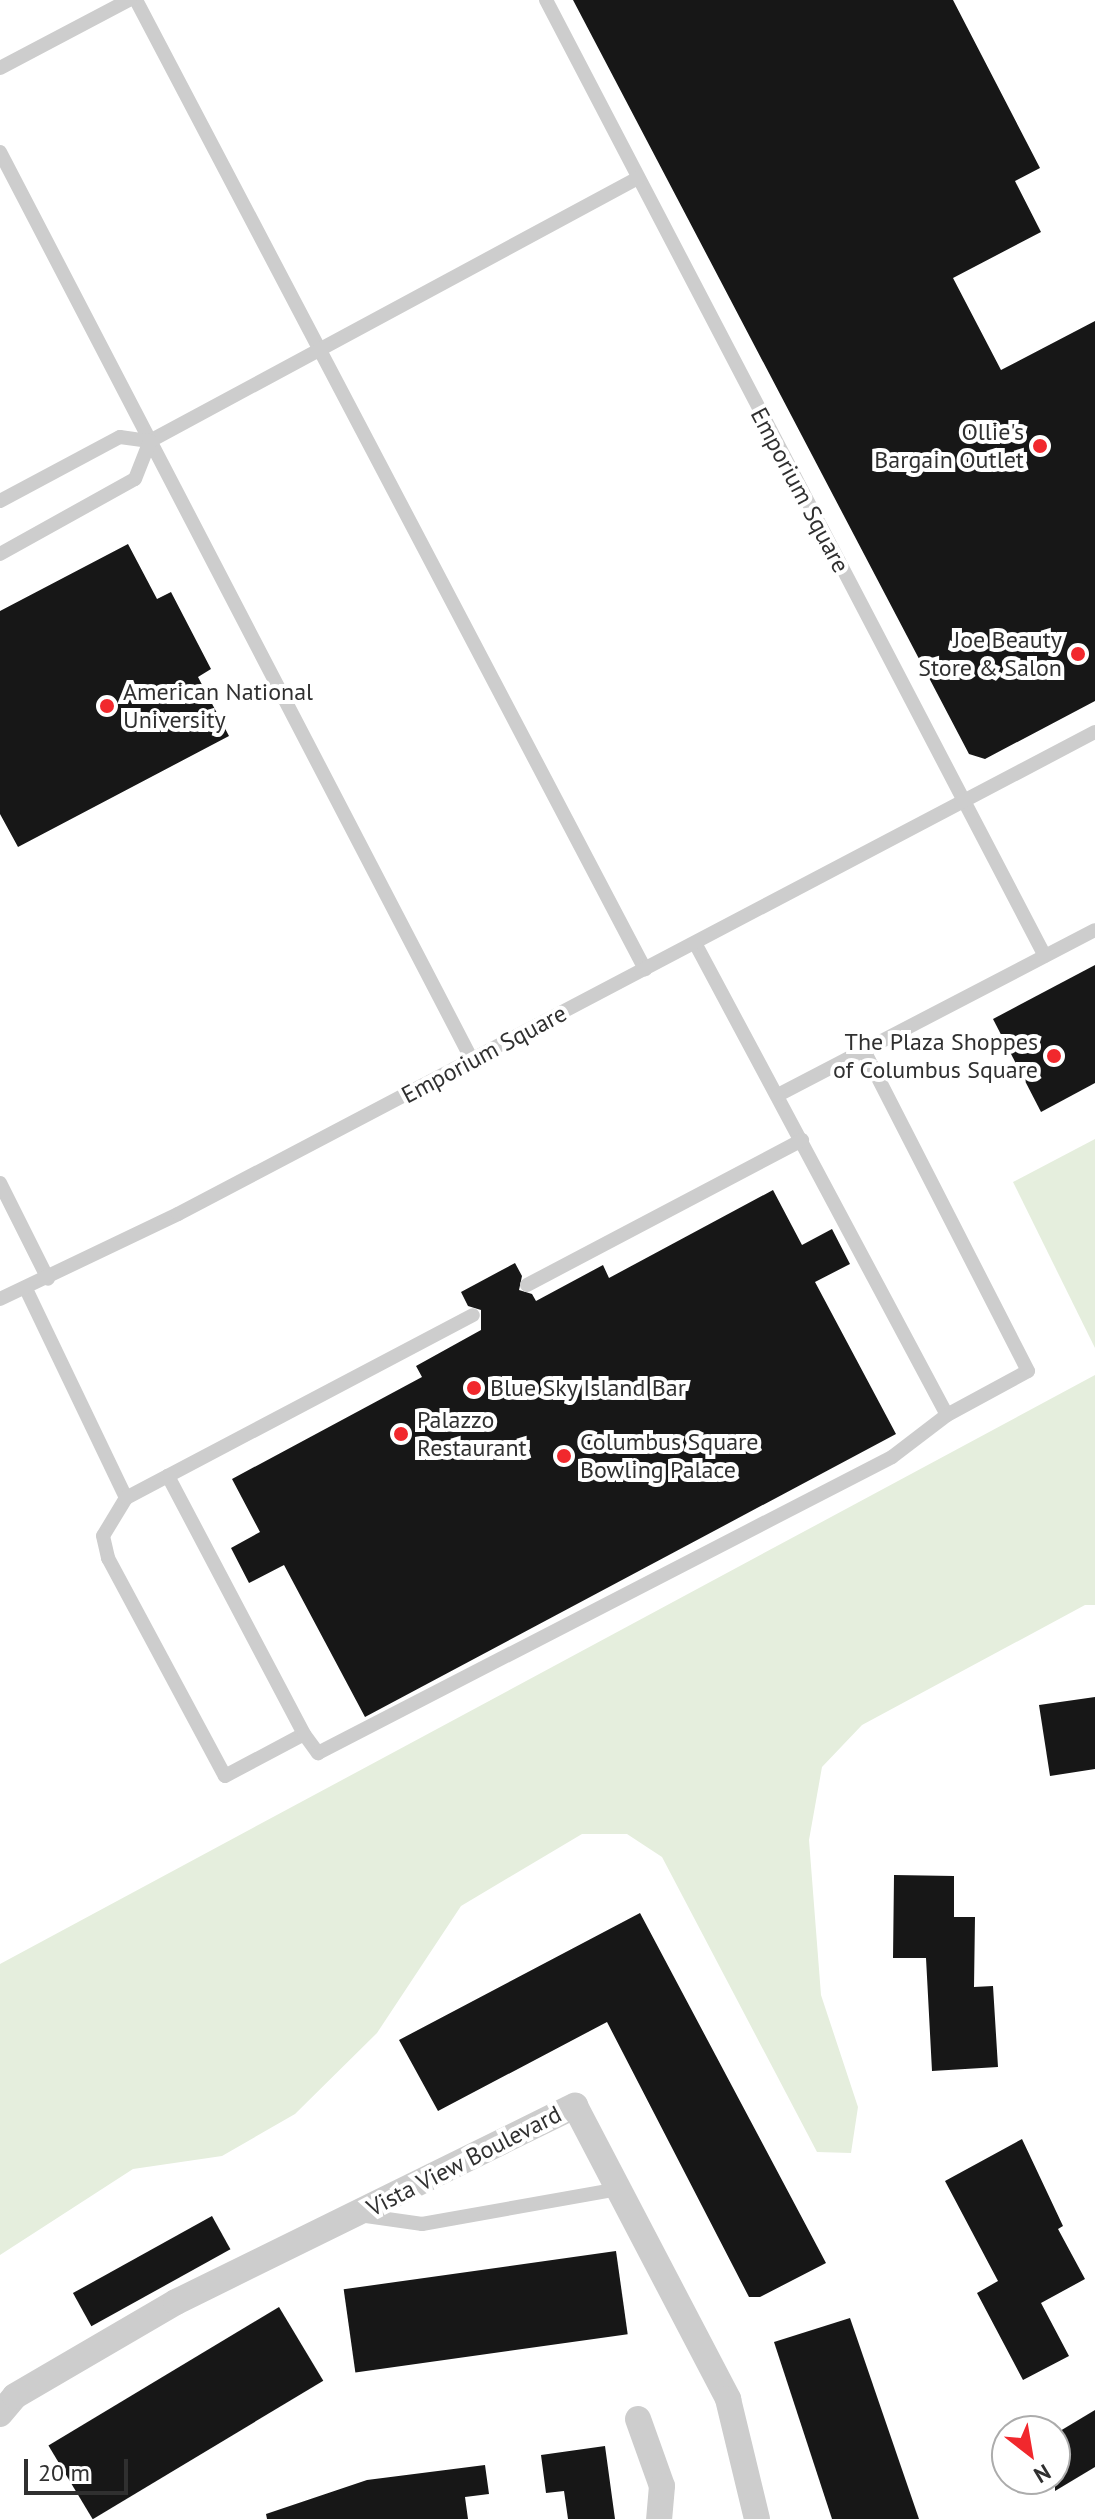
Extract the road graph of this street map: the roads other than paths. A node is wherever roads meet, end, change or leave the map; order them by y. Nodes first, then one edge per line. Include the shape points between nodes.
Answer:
1 (129, 0) edge
2 (136, 0) edge
3 (546, 0) edge
4 (0, 68) edge
5 (0, 152) edge
6 (638, 178) junction
7 (320, 349) junction
8 (150, 441) junction
9 (0, 501) edge
10 (0, 554) edge
11 (1095, 732) edge
12 (965, 801) junction
13 (1095, 930) edge
14 (695, 943) junction
15 (1045, 956) junction
16 (645, 969) junction
17 (864, 1051) junction
18 (472, 1060) junction
19 (778, 1095) junction
20 (802, 1140) junction
21 (0, 1183) edge
22 (48, 1279) junction
23 (527, 1285) dead end
24 (26, 1289) junction
25 (0, 1299) edge
26 (473, 1315) dead end
27 (947, 1415) junction
28 (168, 1476) junction
29 (126, 1498) junction
30 (304, 1734) junction
31 (618, 2189) junction
32 (357, 2215) junction
33 (0, 2414) edge
34 (638, 2419) dead end
35 (659, 2519) edge
36 (757, 2519) edge

1 - 4 lane
2 - 7 lane
3 - 6 lane, Emporium Square
5 - 8 lane
6 - 7 lane
6 - 12 lane, Emporium Square
7 - 8 lane
7 - 16 lane
8 - 9 lane via 120,437
8 - 10 lane via 135,479
8 - 18 lane
11 - 12 lane, Emporium Square
12 - 14 lane, Emporium Square
12 - 15 lane, Emporium Square
13 - 15 lane
14 - 16 lane, Emporium Square
14 - 19 lane
15 - 17 lane
16 - 18 lane, Emporium Square
17 - 19 lane
17 - 27 lane via 1028,1371
18 - 22 lane, Emporium Square
19 - 20 lane
20 - 23 lane
20 - 27 lane
21 - 22 lane
22 - 24 lane, Emporium Square
24 - 25 lane, Emporium Square
24 - 29 lane
26 - 28 lane
27 - 30 lane via 892,1457 318,1753
28 - 29 lane
28 - 30 lane
29 - 30 lane via 103,1536 108,1558 225,1776
31 - 32 lane via 422,2224
31 - 32 street, Vista View Boulevard via 575,2106
31 - 36 street, Vista View Boulevard via 728,2399
32 - 33 street, Vista View Boulevard via 176,2302 15,2396
34 - 35 street via 662,2486

